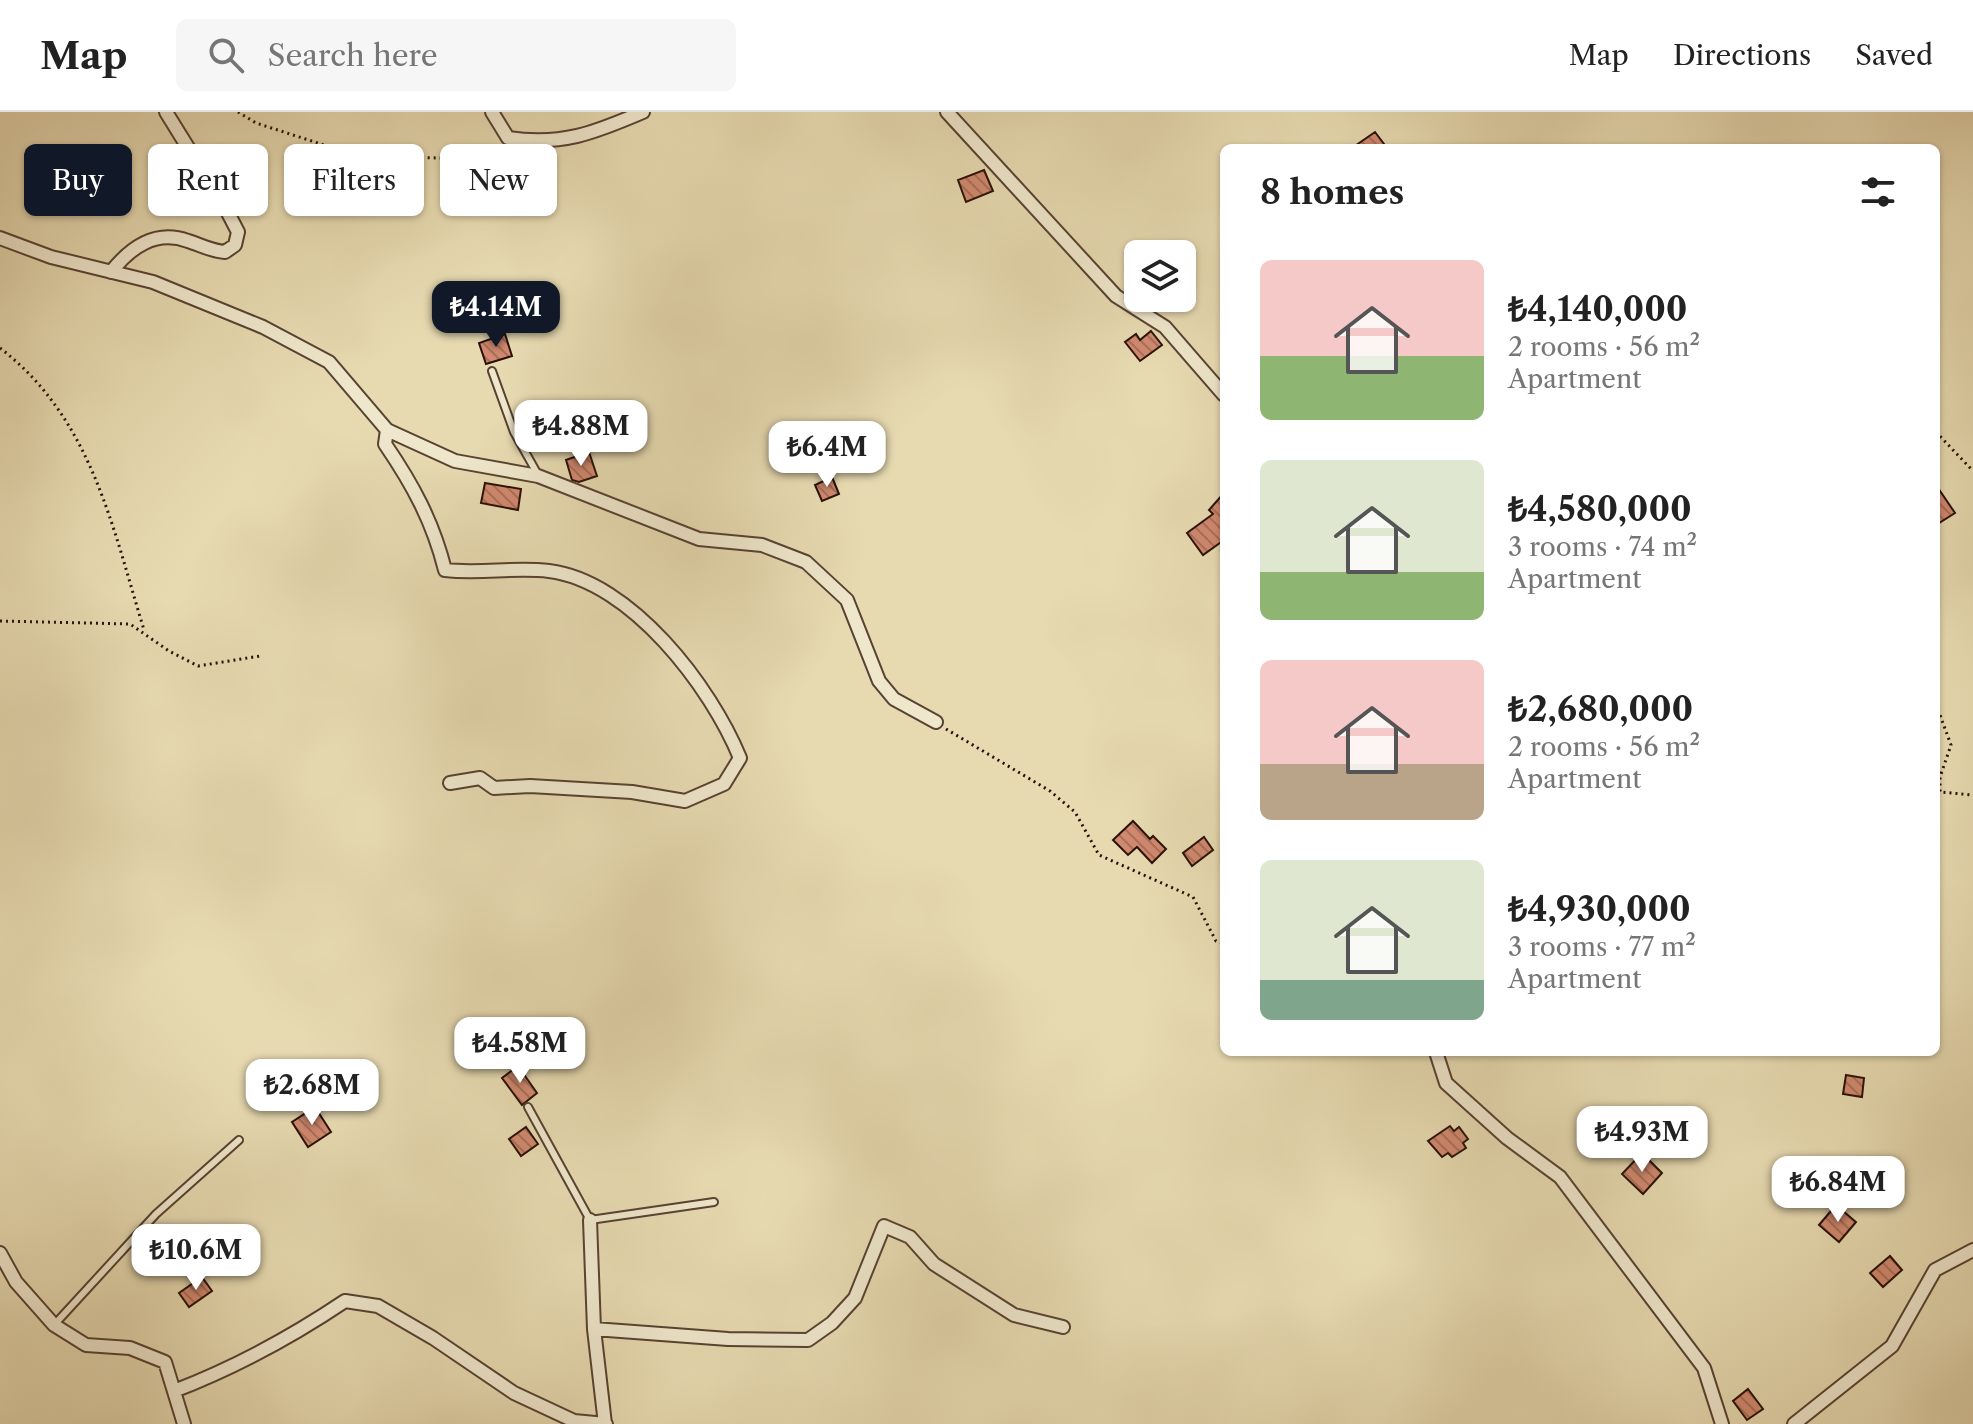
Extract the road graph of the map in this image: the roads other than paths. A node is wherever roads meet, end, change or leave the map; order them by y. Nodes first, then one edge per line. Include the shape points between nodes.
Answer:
1 (166, 112) edge
2 (492, 112) edge
3 (643, 112) edge
4 (947, 112) edge
5 (0, 238) edge
6 (111, 272) junction
7 (492, 371) dead end
8 (1220, 390) edge
9 (387, 430) junction
10 (538, 476) junction
11 (936, 722) road end
12 (450, 783) dead end
13 (1437, 1056) edge
14 (528, 1107) dead end
15 (239, 1140) dead end
16 (714, 1202) dead end
17 (590, 1220) junction
18 (1973, 1250) edge
19 (0, 1253) edge
20 (54, 1325) junction
21 (1063, 1327) dead end
22 (594, 1329) junction
23 (174, 1391) junction
24 (184, 1424) edge
25 (606, 1424) edge
26 (1722, 1424) edge
27 (1794, 1424) edge

1 - 6 street via 238,232 235,245 225,252 210,251 185,239 154,238 130,248
2 - 3 street via 508,138 538,142 574,140
4 - 8 street via 1116,296 1165,327
5 - 6 street
6 - 9 street via 223,309 329,362
7 - 10 lane via 514,432
9 - 10 street via 455,461
9 - 12 street via 385,444 416,489 436,531 445,570 553,571 602,589 650,626 726,725 740,758 724,784 685,801 632,792 494,788 480,778
10 - 11 street via 699,539 762,545 806,562 847,600 879,681 894,699
13 - 26 street via 1446,1083 1560,1177 1704,1368
14 - 17 lane
15 - 20 lane via 156,1214
16 - 17 lane
17 - 22 street
18 - 27 street via 1935,1270 1892,1346
19 - 20 street via 16,1282
20 - 23 street via 86,1345 130,1348 165,1362
21 - 22 street via 1014,1315 934,1264 910,1237 884,1226 855,1298 808,1340
22 - 25 street
23 - 24 street
23 - 25 street via 287,1340 345,1301 378,1306 514,1393 550,1410 574,1421

